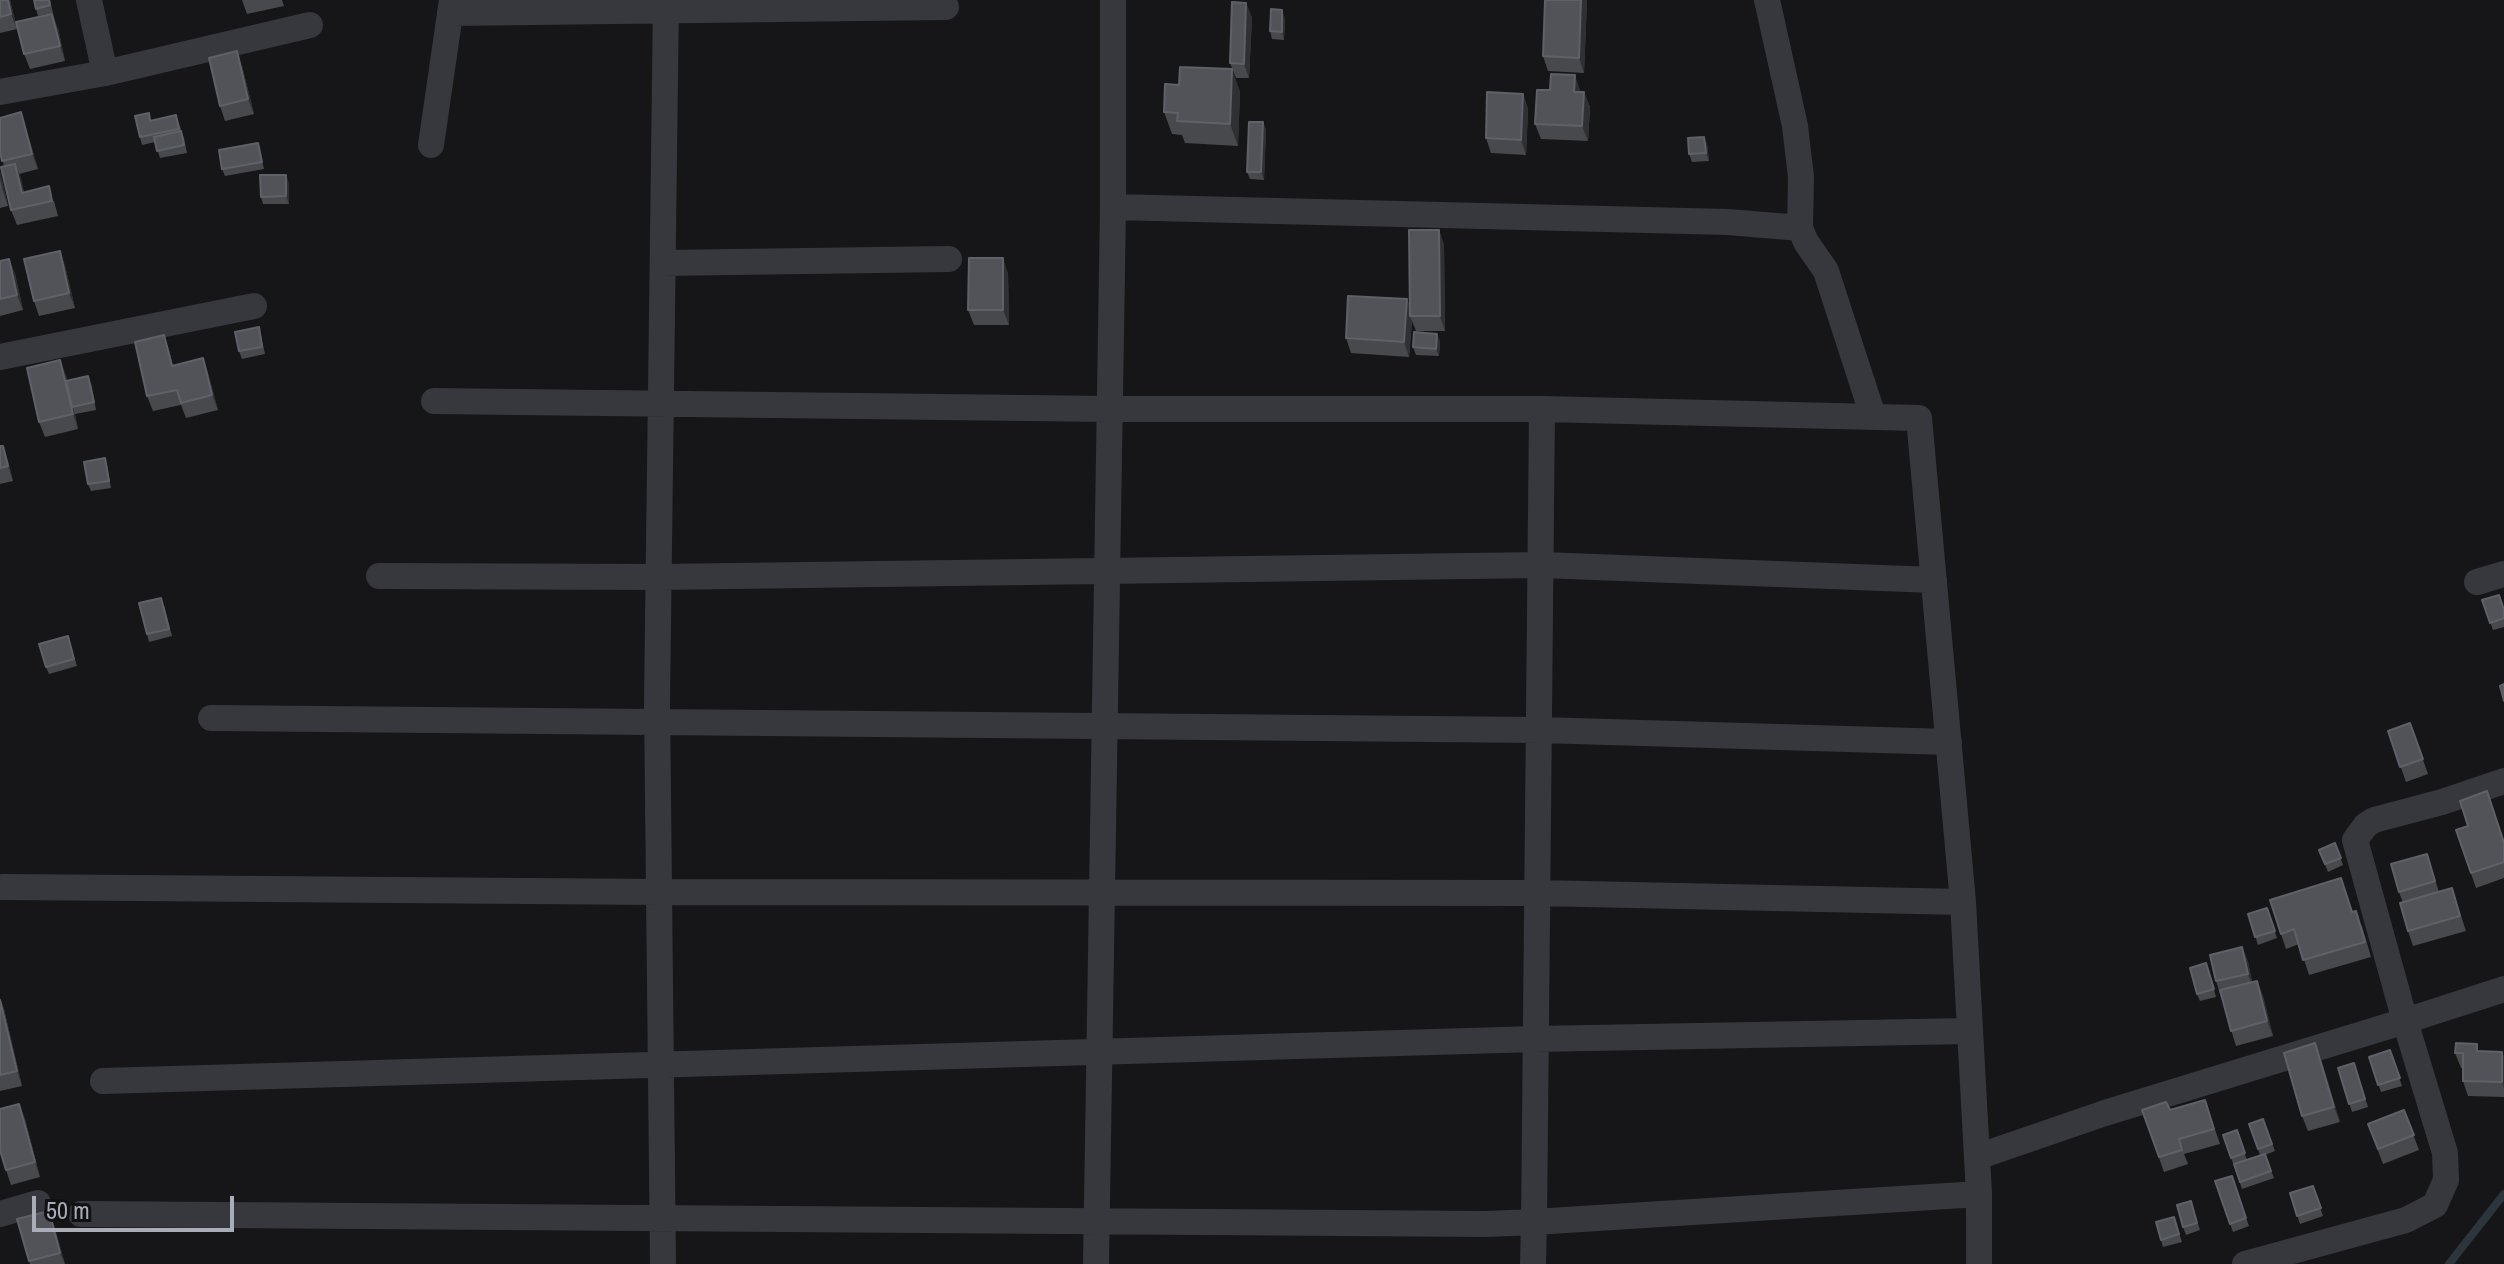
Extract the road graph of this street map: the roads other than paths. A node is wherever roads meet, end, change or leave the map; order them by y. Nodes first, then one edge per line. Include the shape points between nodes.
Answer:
1 (89, 0) edge
2 (1113, 0) edge
3 (1767, 0) edge
4 (666, 4) edge
5 (451, 7) edge
6 (946, 7) dead end
7 (310, 25) dead end
8 (105, 73) junction
9 (0, 92) edge
10 (431, 145) dead end
11 (1113, 207) junction
12 (1800, 228) junction
13 (949, 259) dead end
14 (663, 263) junction
15 (254, 306) dead end
16 (0, 357) edge
17 (434, 401) dead end
18 (661, 404) junction
19 (1110, 409) junction
20 (1542, 409) junction
21 (1873, 416) junction
22 (1542, 565) junction
23 (1107, 569) junction
24 (2504, 574) edge
25 (379, 576) dead end
26 (659, 577) junction
27 (1934, 580) junction
28 (2477, 582) dead end
29 (211, 718) dead end
30 (657, 722) junction
31 (1105, 726) junction
32 (1540, 730) junction
33 (1949, 742) junction
34 (2504, 781) edge
35 (3, 887) dead end
36 (659, 892) junction
37 (1102, 893) junction
38 (1538, 893) junction
39 (1963, 902) junction
40 (2504, 989) edge
41 (2405, 1021) junction
42 (1968, 1031) junction
43 (1536, 1039) junction
44 (1100, 1051) junction
45 (661, 1064) junction
46 (103, 1081) dead end
47 (1977, 1157) junction
48 (1979, 1194) junction
49 (38, 1203) dead end
50 (0, 1214) edge
51 (81, 1214) dead end
52 (662, 1217) junction
53 (1097, 1220) junction
54 (1534, 1222) junction
55 (663, 1264) edge
56 (1096, 1264) edge
57 (1533, 1264) edge
58 (1979, 1264) edge
59 (2245, 1264) edge

1 - 8 street
2 - 11 street
3 - 12 street via 1795,126
4 - 5 street
4 - 6 street
4 - 14 street
5 - 10 street
7 - 8 street
8 - 9 street
11 - 12 street
11 - 19 street
12 - 21 street via 1826,271
13 - 14 street
14 - 18 street
15 - 16 street
17 - 18 street
18 - 19 street
18 - 26 street
19 - 20 street
19 - 23 street
20 - 21 street
20 - 22 street
21 - 27 street via 1919,418
22 - 23 street
22 - 27 street
22 - 32 street
23 - 26 street
23 - 31 street
24 - 28 street
25 - 26 street
26 - 30 street
27 - 33 street
29 - 30 street
30 - 31 street
30 - 36 street
31 - 32 street
31 - 37 street
32 - 33 street
32 - 38 street
33 - 39 street
34 - 41 street via 2374,820 2355,840
35 - 36 street
36 - 37 street
36 - 45 street
37 - 38 street
37 - 44 street
38 - 39 street
38 - 43 street
39 - 42 street
40 - 41 street
41 - 47 street
41 - 59 street via 2445,1153 2446,1180 2435,1205 2406,1220
42 - 43 street
42 - 47 street
43 - 44 street
43 - 54 street
44 - 45 street
44 - 53 street
45 - 46 street
45 - 52 street
47 - 48 street
48 - 54 street
48 - 58 street
49 - 50 street
51 - 52 street
52 - 53 street
52 - 55 street
53 - 54 street
53 - 56 street
54 - 57 street

